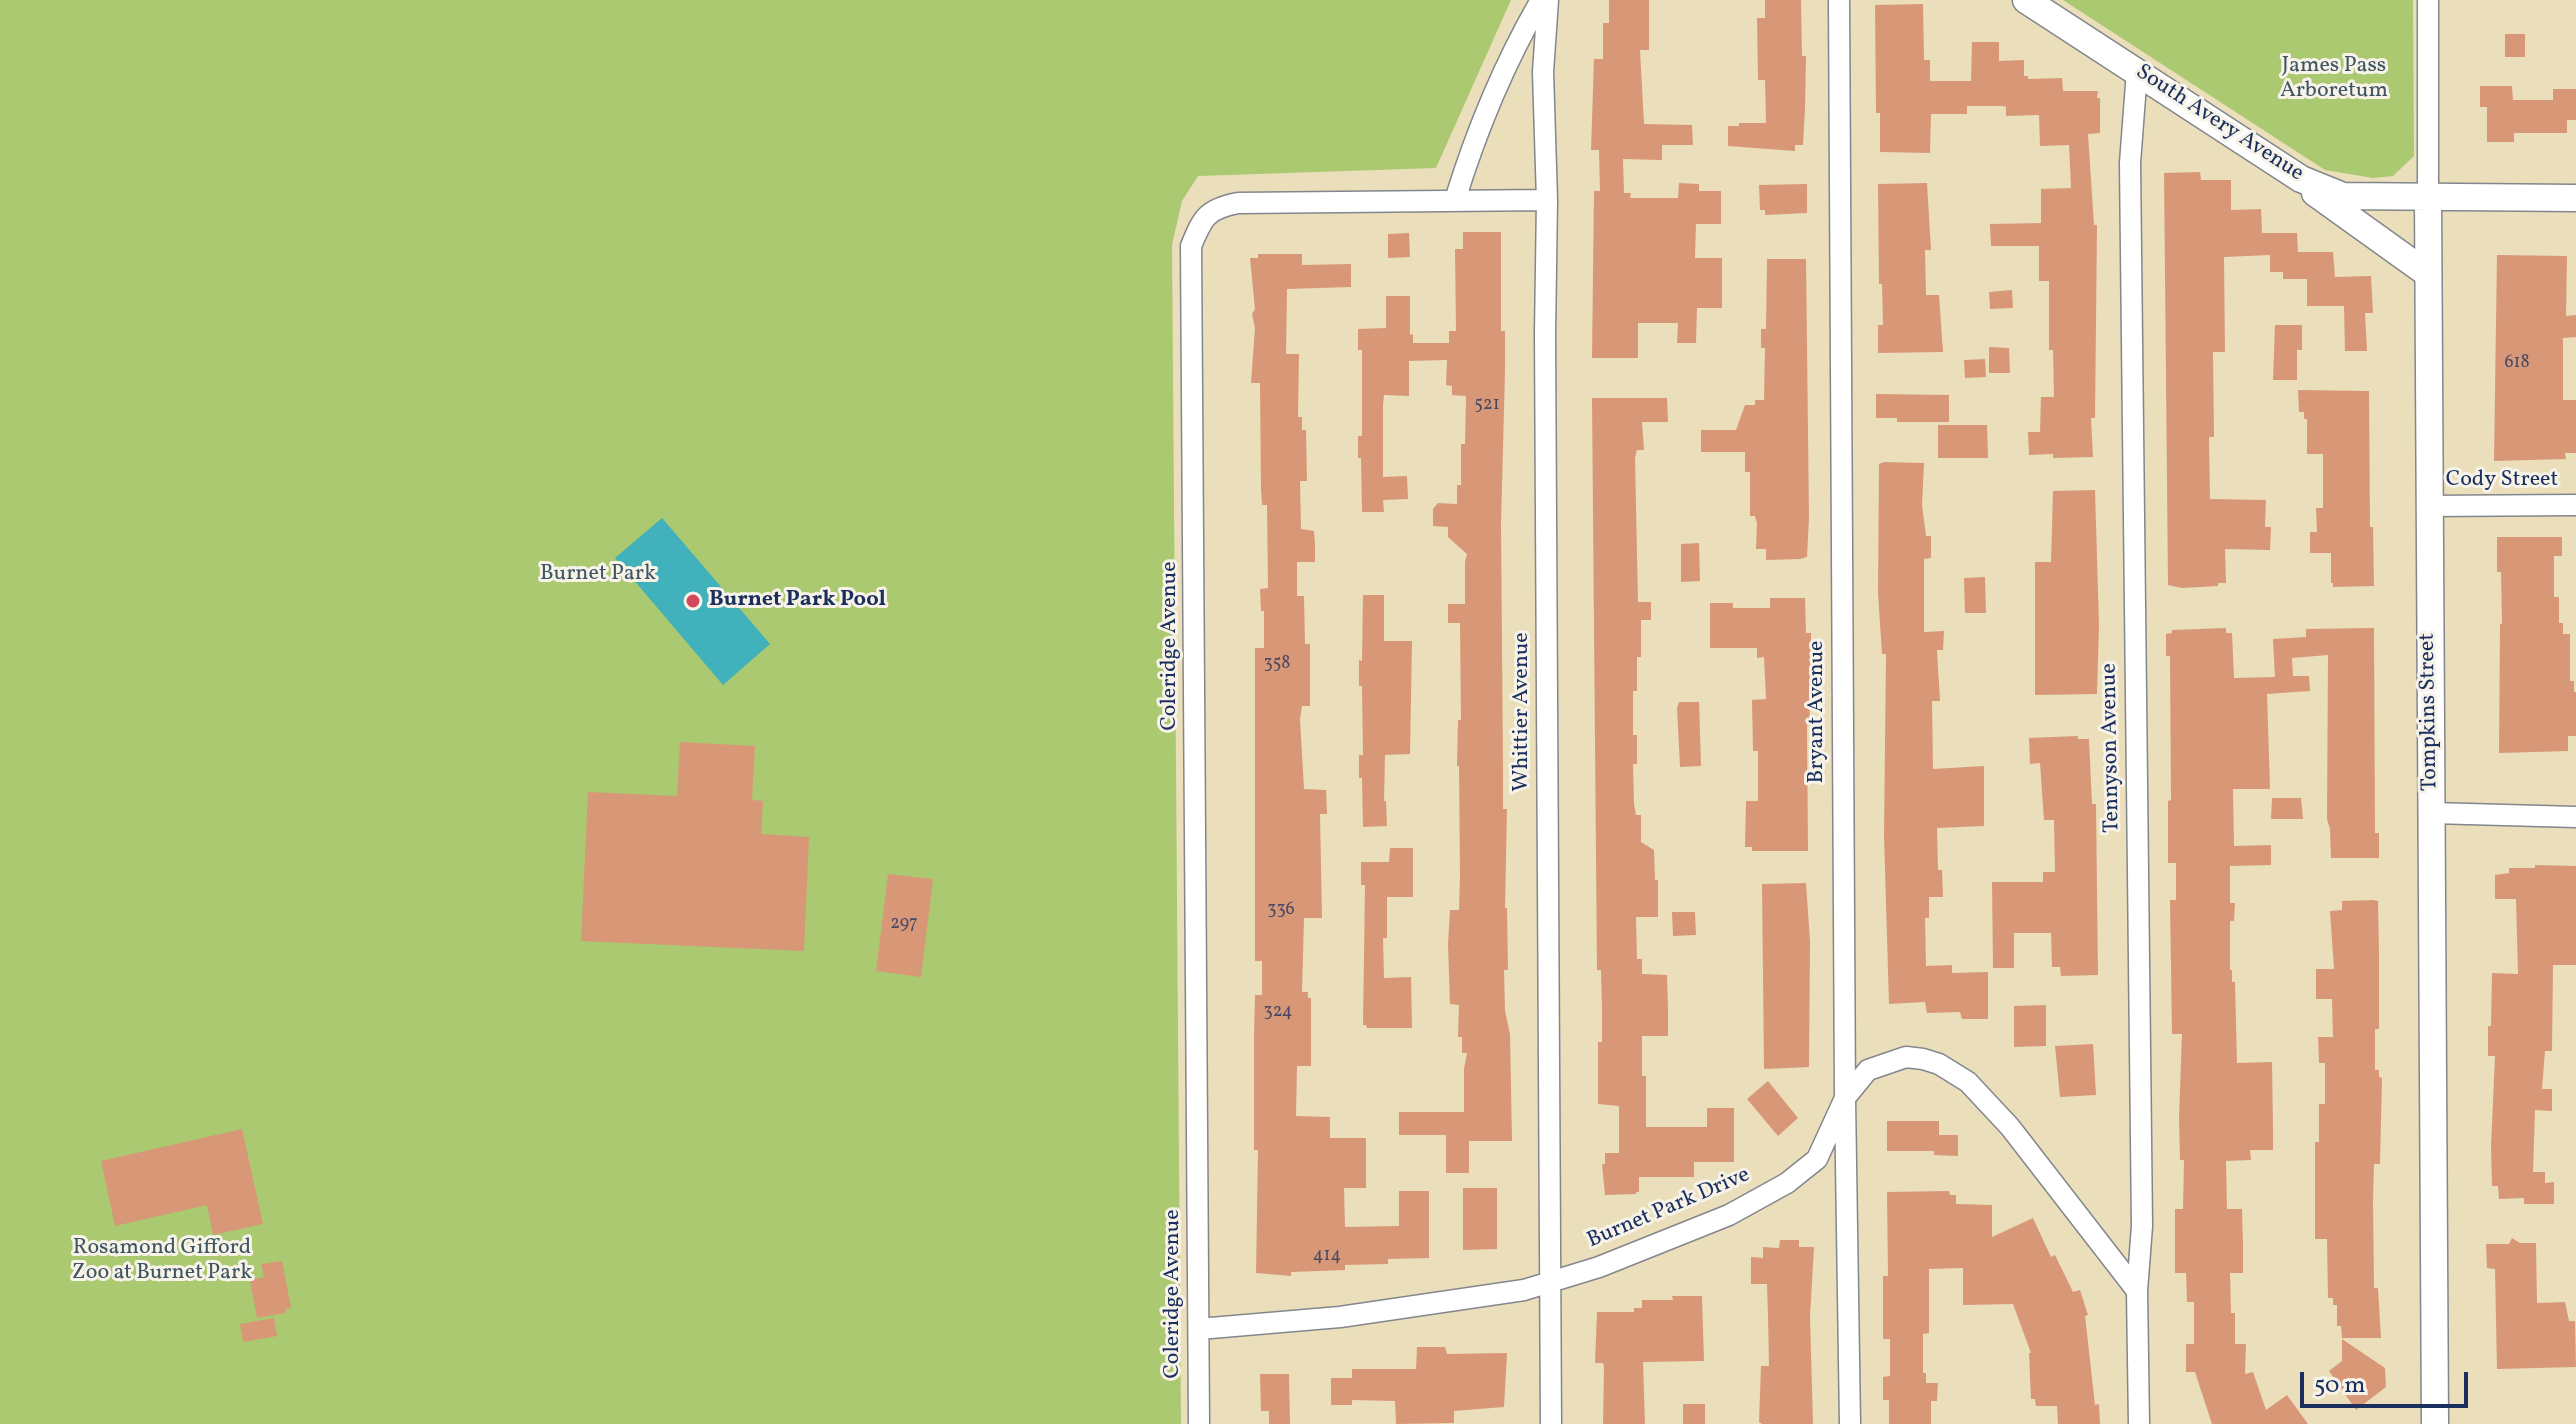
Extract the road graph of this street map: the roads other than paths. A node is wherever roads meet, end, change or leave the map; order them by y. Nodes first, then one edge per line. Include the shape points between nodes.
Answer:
1 (1541, 0) edge
2 (1548, 0) edge
3 (1839, 0) edge
4 (2026, 0) edge
5 (2428, 0) edge
6 (2137, 71) junction
7 (2301, 179) junction
8 (2428, 198) junction
9 (2576, 198) edge
10 (1455, 200) junction
11 (1547, 200) junction
12 (2428, 274) junction
13 (2576, 505) edge
14 (2428, 506) junction
15 (2432, 813) junction
16 (2576, 817) edge
17 (1845, 1098) junction
18 (1551, 1282) junction
19 (2137, 1291) junction
20 (1199, 1329) junction
21 (1199, 1424) edge
22 (1551, 1424) edge
23 (1850, 1424) edge
24 (2139, 1424) edge
25 (2435, 1424) edge

1 - 10 street via 1522,33
2 - 11 street, Whittier Avenue via 1543,72
3 - 17 street, Bryant Avenue
4 - 6 street, South Avery Avenue
5 - 8 street, Tompkins Street
6 - 7 street, South Avery Avenue
6 - 19 street, Tennyson Avenue via 2130,163 2142,1226
7 - 8 street, South Avery Avenue via 2343,196
7 - 12 street via 2324,202
8 - 9 street, South Avery Avenue
8 - 12 street, Tompkins Street
10 - 11 street, Coleridge Avenue
10 - 20 street, Coleridge Avenue via 1238,203 1214,208 1191,246
11 - 18 street, Whittier Avenue
12 - 14 street, Tompkins Street
13 - 14 street, Cody Street
14 - 15 street, Tompkins Street
15 - 16 street
15 - 25 street, Tompkins Street
17 - 18 street, Burnet Park Drive via 1817,1159 1787,1183 1729,1215
17 - 19 street, Burnet Park Drive via 1868,1070 1906,1057 1939,1064 1968,1082 2010,1127
17 - 23 street, Bryant Avenue
18 - 20 street, Burnet Park Drive via 1340,1317
18 - 22 street, Whittier Avenue
19 - 24 street, Tennyson Avenue
20 - 21 street, Coleridge Avenue

